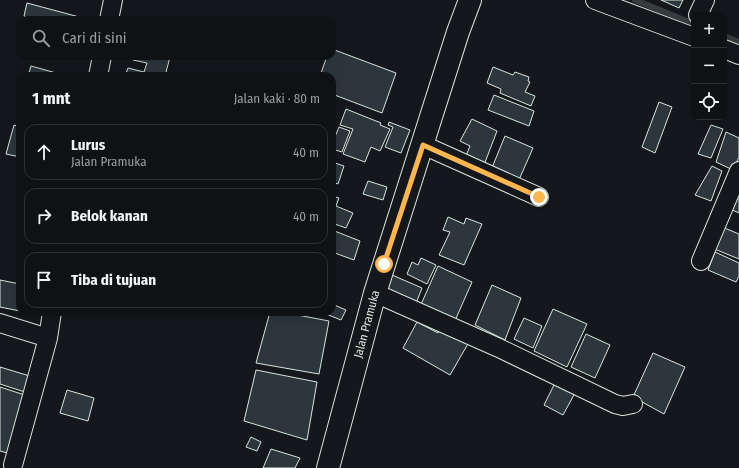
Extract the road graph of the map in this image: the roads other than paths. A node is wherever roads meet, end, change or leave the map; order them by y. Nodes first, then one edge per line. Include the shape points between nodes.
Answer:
1 (113, 0) edge
2 (470, 0) edge
3 (595, 0) edge
4 (632, 5) edge
5 (110, 16) edge
6 (691, 29) edge
7 (727, 50) edge
8 (739, 55) edge
9 (101, 60) edge
10 (99, 72) edge
11 (423, 145) junction
12 (739, 171) edge
13 (539, 197) dead end
14 (700, 261) dead end
15 (375, 292) junction
16 (51, 316) edge
17 (0, 323) edge
18 (48, 338) junction
19 (633, 404) dead end
20 (12, 464) edge
21 (328, 468) edge

1 - 5 street
2 - 11 street, Jalan Pramuka
3 - 4 street
4 - 6 street
7 - 8 street
9 - 10 street
11 - 13 street
11 - 15 street, Jalan Pramuka
12 - 14 street
15 - 19 street via 615,404
15 - 21 street, Jalan Pramuka
16 - 18 street
17 - 18 street
18 - 20 street

